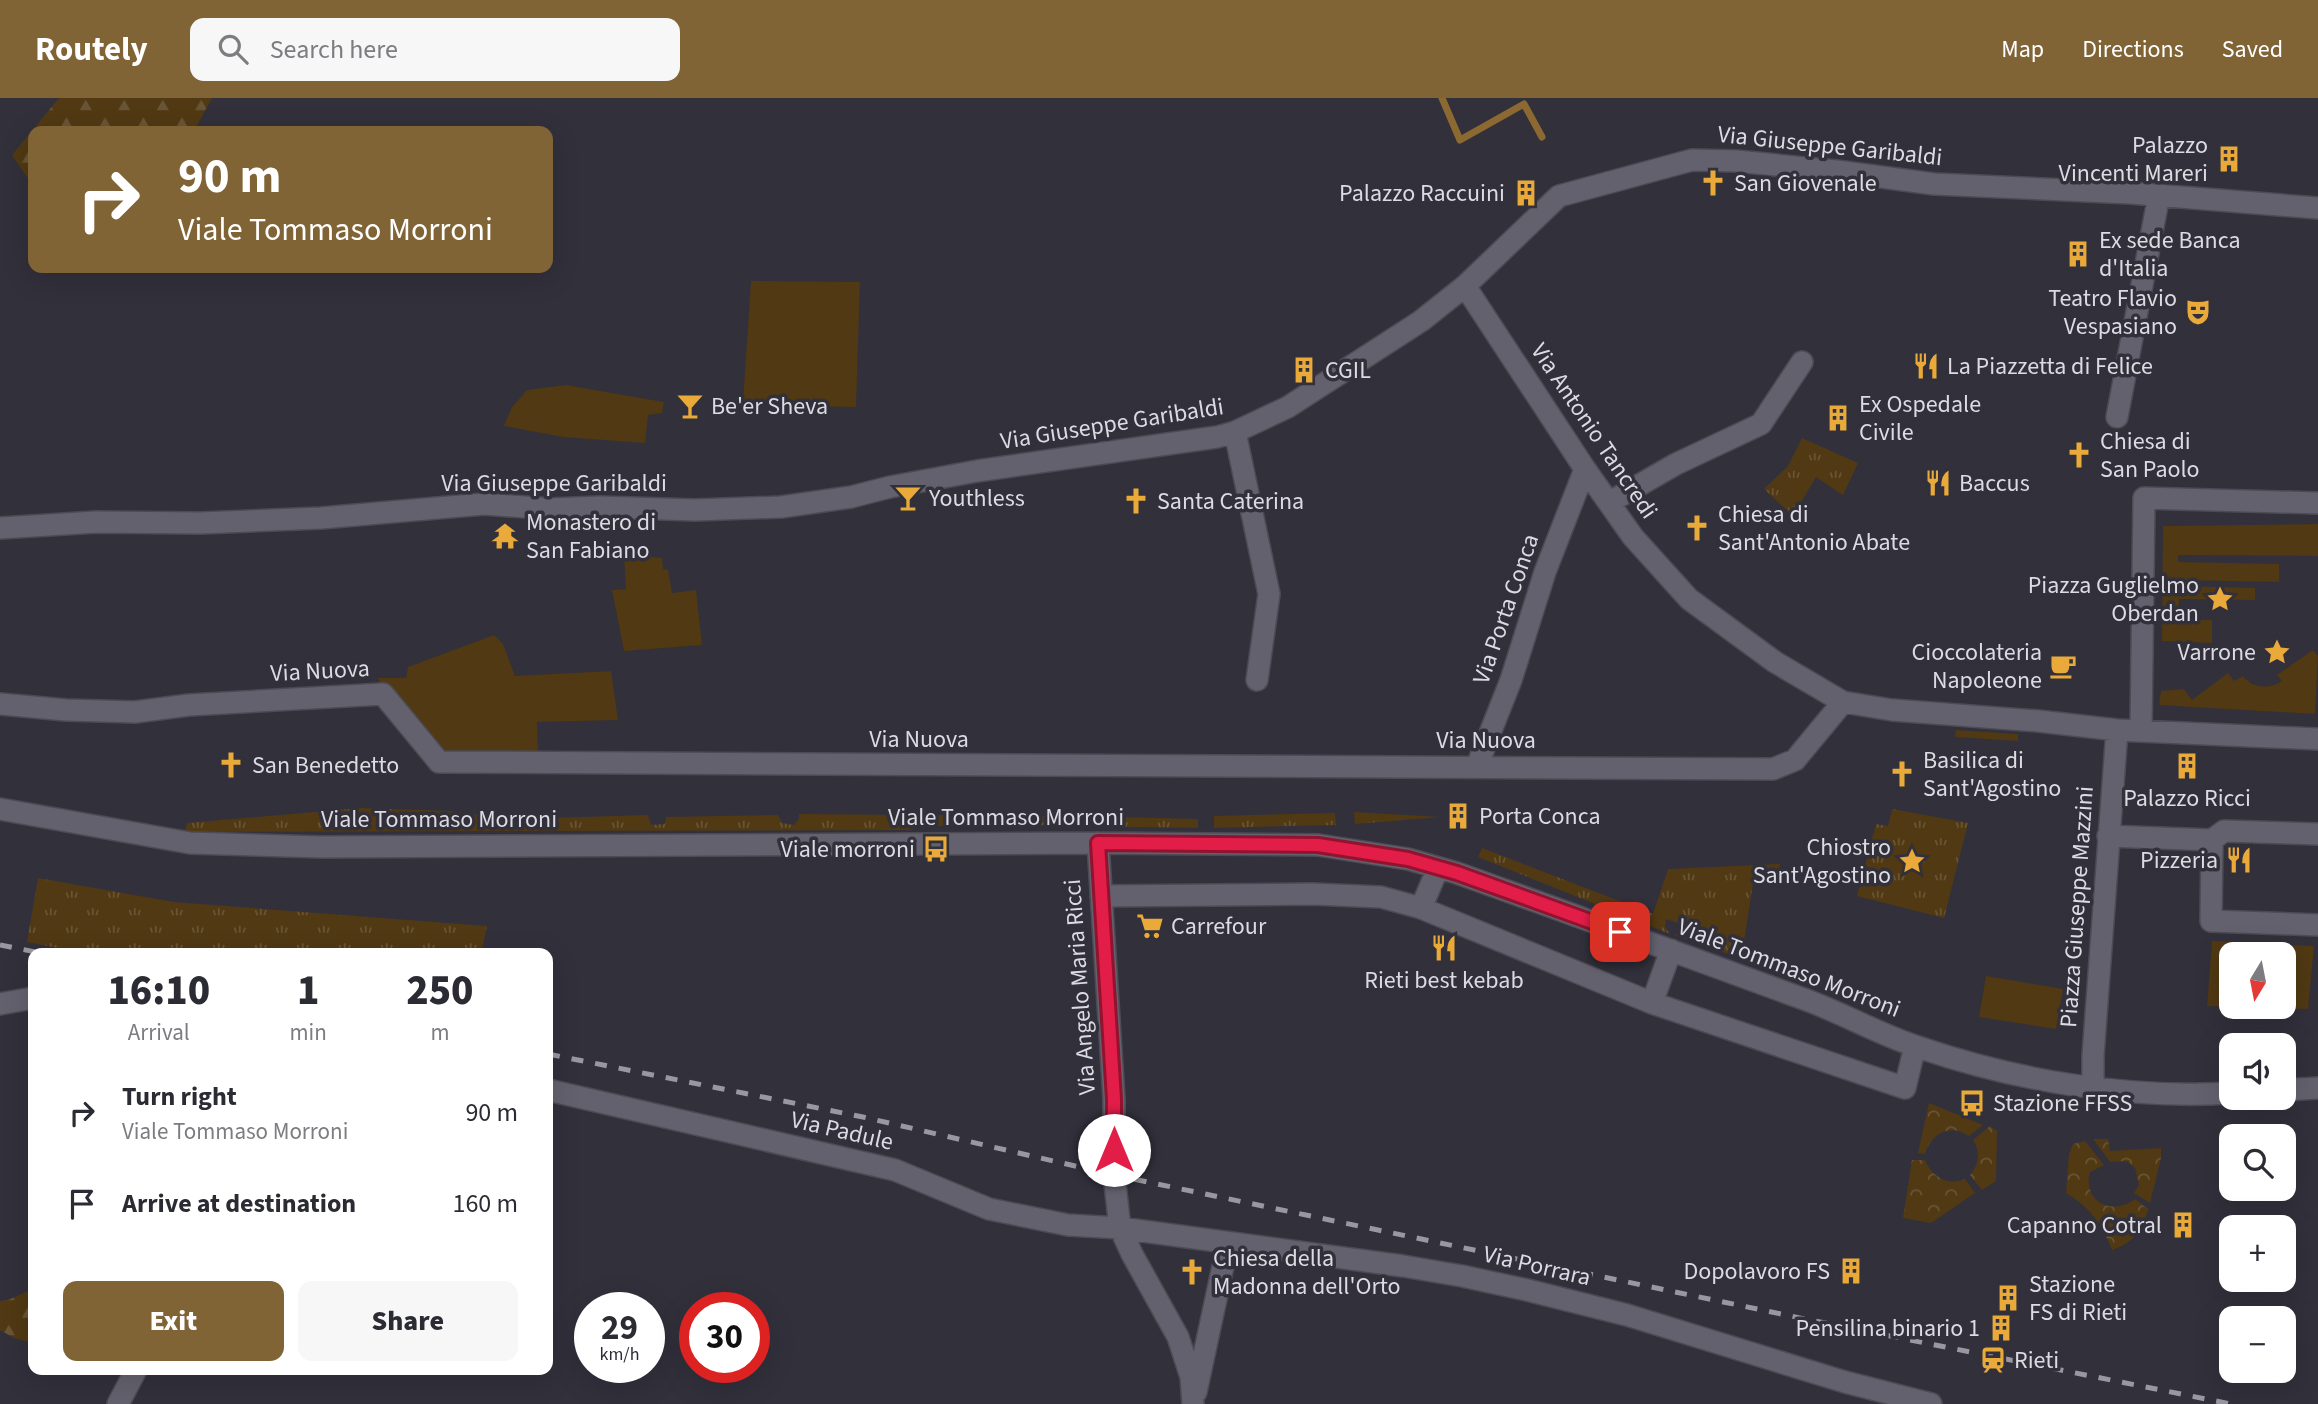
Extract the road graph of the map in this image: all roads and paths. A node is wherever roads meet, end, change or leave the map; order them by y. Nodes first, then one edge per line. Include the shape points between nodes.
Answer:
1 (2159, 195) junction
2 (2318, 208) edge
3 (1465, 285) junction
4 (1802, 362) dead end
5 (2117, 417) dead end
6 (1235, 432) junction
7 (1585, 469) junction
8 (1610, 502) junction
9 (2318, 503) edge
10 (0, 528) edge
11 (1257, 680) dead end
12 (1843, 702) junction
13 (0, 704) edge
14 (2117, 730) junction
15 (2141, 731) junction
16 (2318, 739) edge
17 (1477, 766) junction
18 (0, 809) edge
19 (2318, 834) edge
20 (2108, 836) junction
21 (2212, 840) junction
22 (1098, 843) junction
23 (1438, 868) junction
24 (1101, 896) junction
25 (1421, 908) junction
26 (2318, 925) edge
27 (1671, 950) junction
28 (28, 999) edge
29 (0, 1003) edge
30 (1652, 1003) junction
31 (1915, 1046) junction
32 (2093, 1087) junction
33 (2318, 1088) edge
34 (2296, 1089) edge
35 (553, 1091) edge
36 (2219, 1094) edge
37 (1120, 1228) junction
38 (1228, 1243) junction
39 (133, 1375) edge
40 (118, 1404) edge
41 (1194, 1404) edge
42 (1931, 1404) edge

1 - 2 street, Via Giuseppe Garibaldi
1 - 3 street, Via Giuseppe Garibaldi via 1934,184 1692,160 1559,196
1 - 5 street
3 - 6 street, Via Giuseppe Garibaldi via 1421,321 1288,407
3 - 7 street, Via Antonio Tancredi
4 - 8 street via 1761,424
6 - 10 street, Via Giuseppe Garibaldi via 977,471 851,498 781,507 551,509 484,504 321,518
6 - 11 street via 1269,594
7 - 8 street, Via Antonio Tancredi
7 - 17 street, Via Porta Conca
8 - 12 street, Via Antonio Tancredi via 1633,537 1689,599 1775,662
9 - 15 street via 2144,498
12 - 14 street, Via Antonio Tancredi
12 - 17 street, Via Nuova via 1796,760 1773,769
13 - 17 street, Via Nuova via 135,712 383,694 439,762
14 - 15 street, Via Antonio Tancredi
14 - 20 street, Piazza Giuseppe Mazzini
15 - 16 street, Via Antonio Tancredi
18 - 22 street, Viale Tommaso Morroni via 190,843
19 - 21 street via 2224,831
20 - 21 street
20 - 32 street, Piazza Giuseppe Mazzini
21 - 26 street via 2211,921
22 - 23 street, Viale Tommaso Morroni via 1318,845
22 - 24 street, Via Angelo Maria Ricci
23 - 25 street
23 - 27 street, Viale Tommaso Morroni
24 - 25 street via 1313,894 1381,897
24 - 37 street, Via Angelo Maria Ricci
25 - 30 street
27 - 30 street
27 - 31 street, Viale Tommaso Morroni via 1818,1004
28 - 29 street
30 - 31 street via 1905,1088
31 - 32 street, Viale Tommaso Morroni via 1978,1065
32 - 36 street, Viale Tommaso Morroni
33 - 34 street
35 - 37 street, Via Padule via 895,1170 989,1209 1068,1225
37 - 38 street, Via Porrara
37 - 41 street, Via Angelo Maria Ricci via 1178,1336
38 - 41 street
38 - 42 street, Via Porrara via 1502,1284
39 - 40 street

